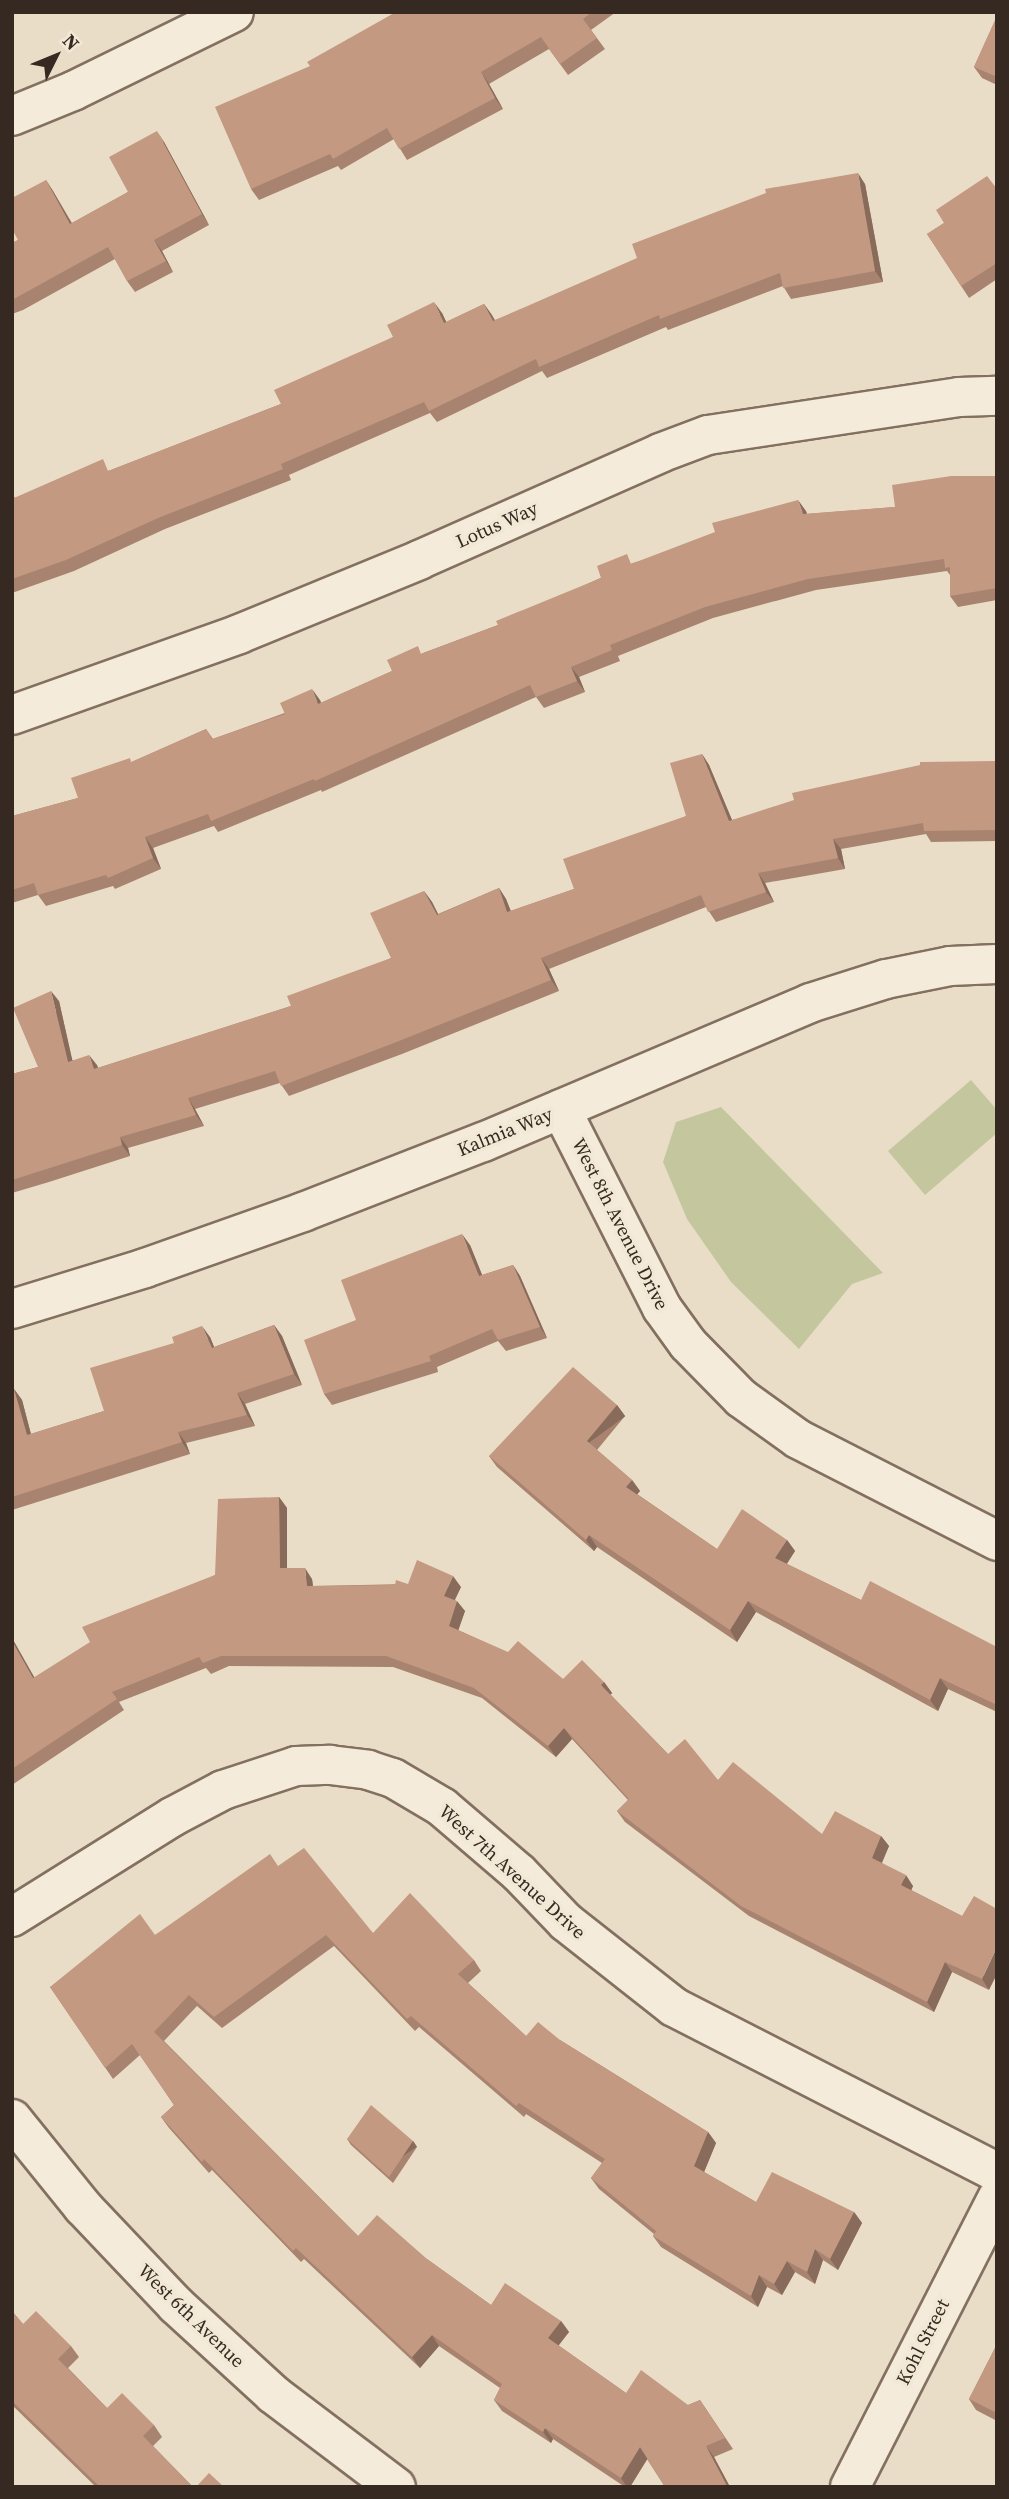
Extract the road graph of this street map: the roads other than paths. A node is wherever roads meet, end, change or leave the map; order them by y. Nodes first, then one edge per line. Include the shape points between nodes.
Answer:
1 (233, 12) edge
2 (12, 116) edge
3 (997, 396) edge
4 (12, 715) edge
5 (997, 964) edge
6 (561, 1109) junction
7 (12, 1309) edge
8 (997, 1541) edge
9 (12, 1917) edge
10 (12, 2119) edge
11 (997, 2172) edge
12 (997, 2198) edge
13 (396, 2487) edge
14 (849, 2487) edge

1 - 2 street
3 - 4 street, Lotus Way via 959,397 708,435 239,634
5 - 6 street, Kalmia Way via 950,966 886,979 823,999
6 - 7 street, Kalmia Way via 303,1212
6 - 8 street, West 8th Avenue Drive via 662,1308 688,1344 741,1398 798,1439
9 - 11 street, West 7th Avenue Drive via 223,1790 296,1766 368,1770 393,1778 442,1807 519,1872 566,1922 674,2007
10 - 13 street, West 6th Avenue via 83,2207 176,2305 273,2394
12 - 14 street, Kohl Street

